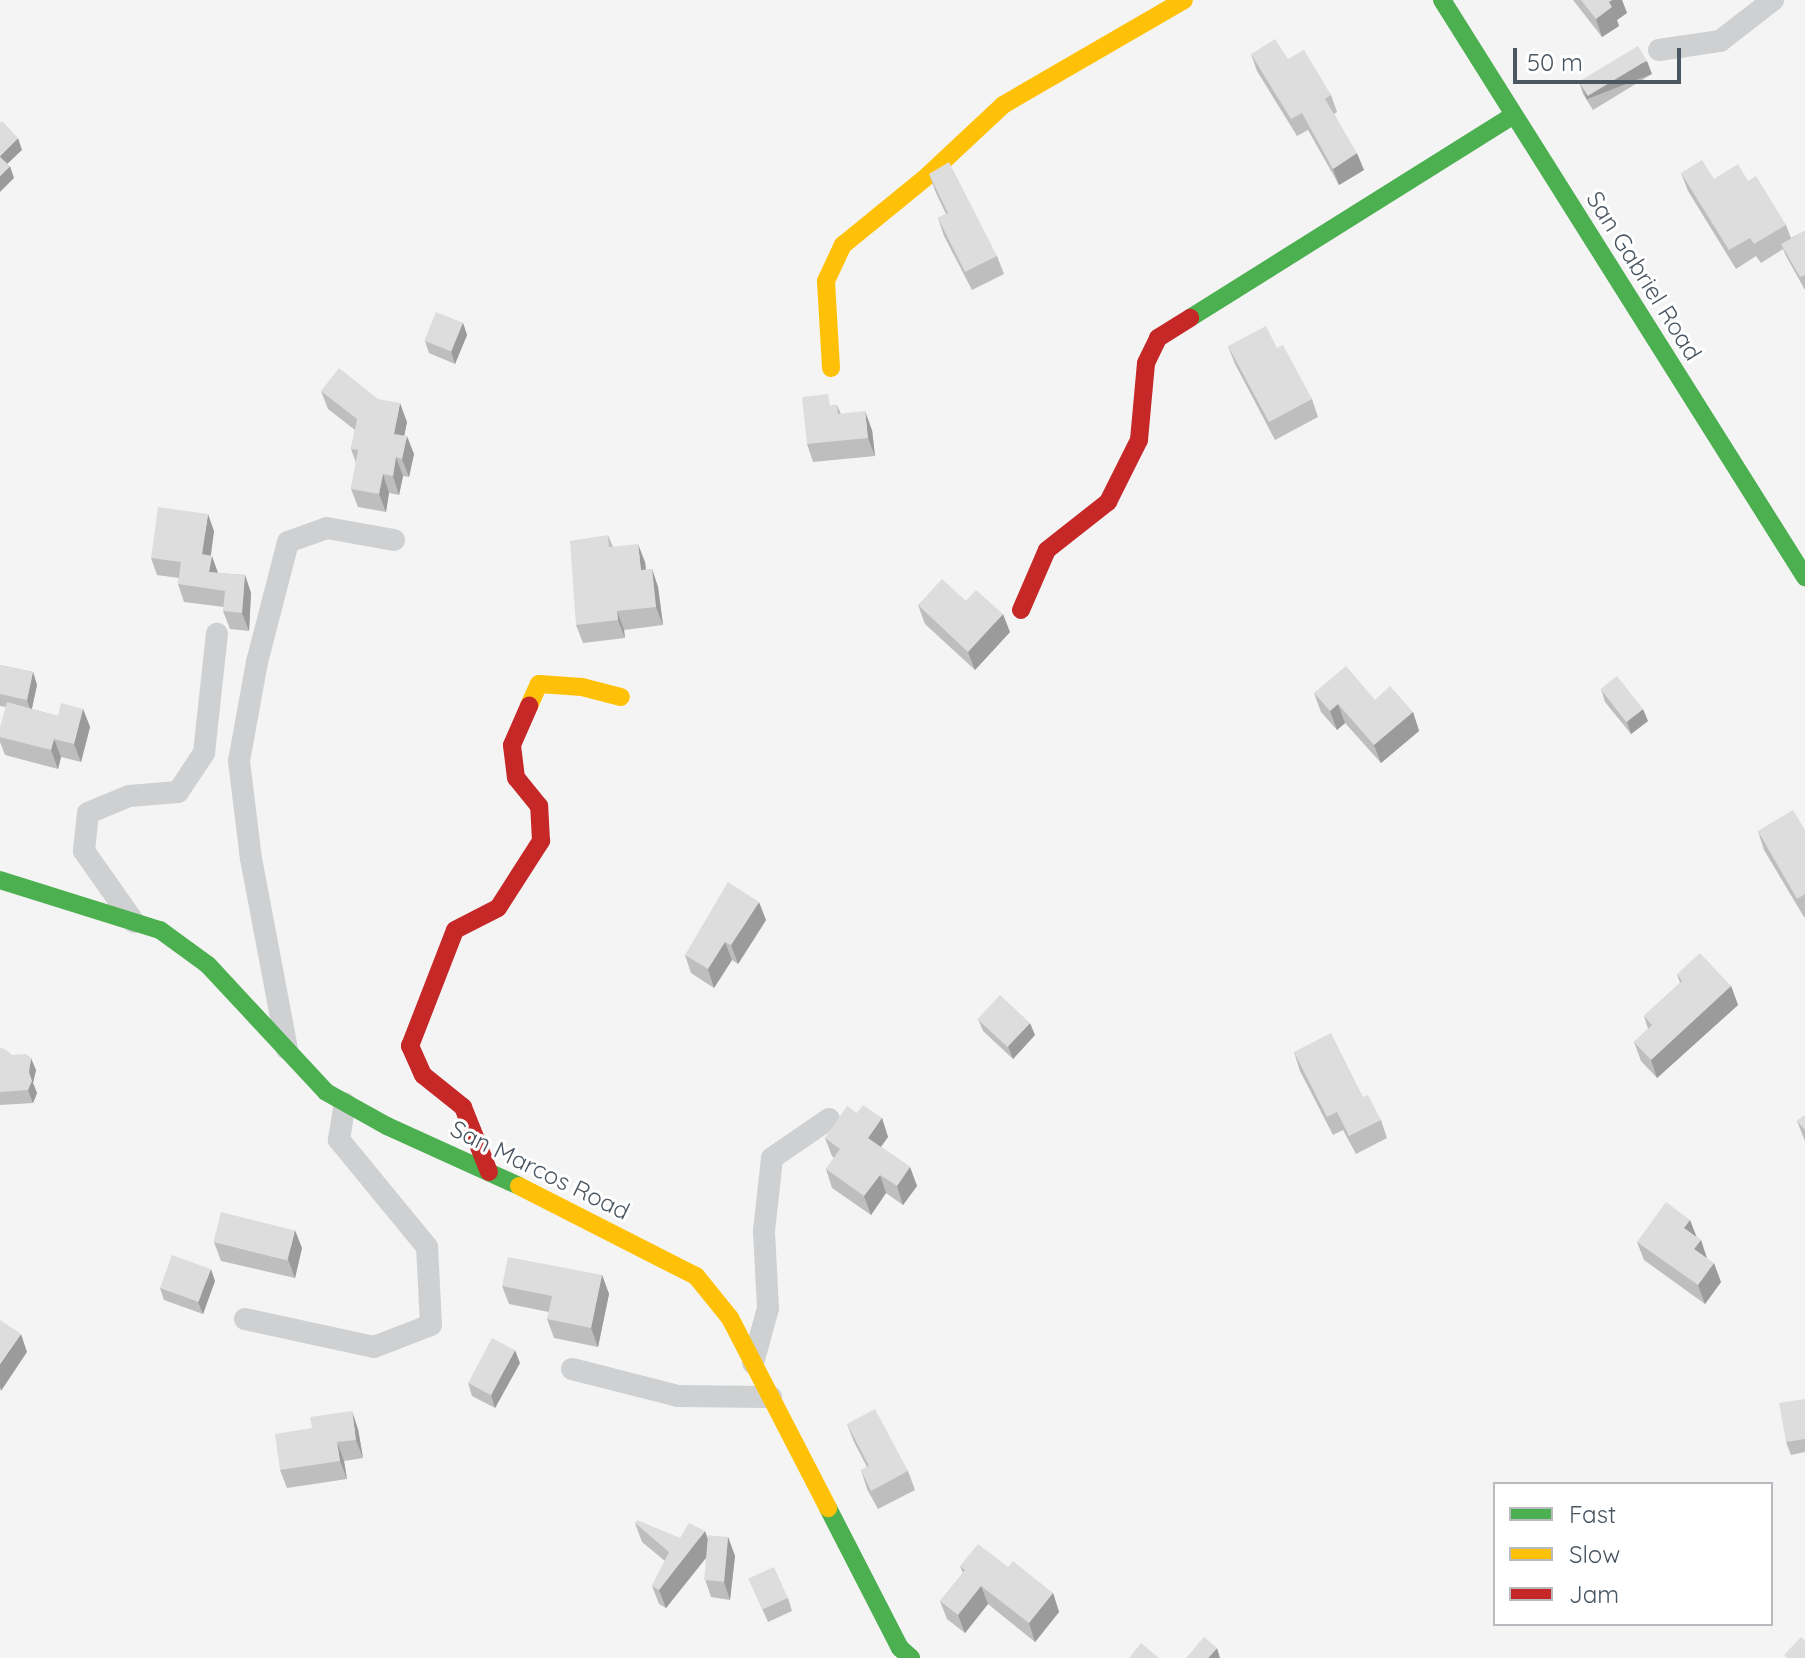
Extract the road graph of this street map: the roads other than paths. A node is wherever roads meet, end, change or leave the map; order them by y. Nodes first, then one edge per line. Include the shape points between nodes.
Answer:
1 (1184, 0) edge
2 (1442, 0) edge
3 (1773, 0) edge
4 (1659, 50) dead end
5 (1514, 115) junction
6 (831, 368) dead end
7 (394, 540) dead end
8 (1805, 577) edge
9 (1021, 610) dead end
10 (217, 634) dead end
11 (621, 697) dead end
12 (0, 880) edge
13 (134, 922) junction
14 (287, 1049) junction
15 (345, 1103) junction
16 (829, 1119) dead end
17 (489, 1172) junction
18 (245, 1319) dead end
19 (753, 1363) junction
20 (572, 1369) dead end
21 (771, 1397) junction
22 (911, 1658) edge

1 - 6 street via 1003,105 843,245 826,281
2 - 5 street, San Gabriel Road
3 - 4 street via 1720,41
5 - 8 street, San Gabriel Road
5 - 9 street via 1158,338 1146,363 1139,440 1108,502 1047,550
7 - 14 street via 327,528 288,542 257,662 239,761 251,859
10 - 13 street via 204,753 178,792 129,796 88,813 84,851
11 - 17 street via 539,684 512,745 516,778 539,806 541,841 498,908 455,930 410,1046 423,1075 463,1107
12 - 13 street, San Marcos Road
13 - 14 street, San Marcos Road via 160,930 191,950
14 - 15 street, San Marcos Road via 326,1092
15 - 17 street, San Marcos Road
15 - 18 street via 339,1140 427,1247 431,1325 374,1347
16 - 19 street via 772,1158 764,1231 768,1308
17 - 19 street, San Marcos Road via 696,1276 730,1318
19 - 21 street, San Marcos Road
20 - 21 street via 678,1396
21 - 22 street, San Marcos Road via 900,1648

